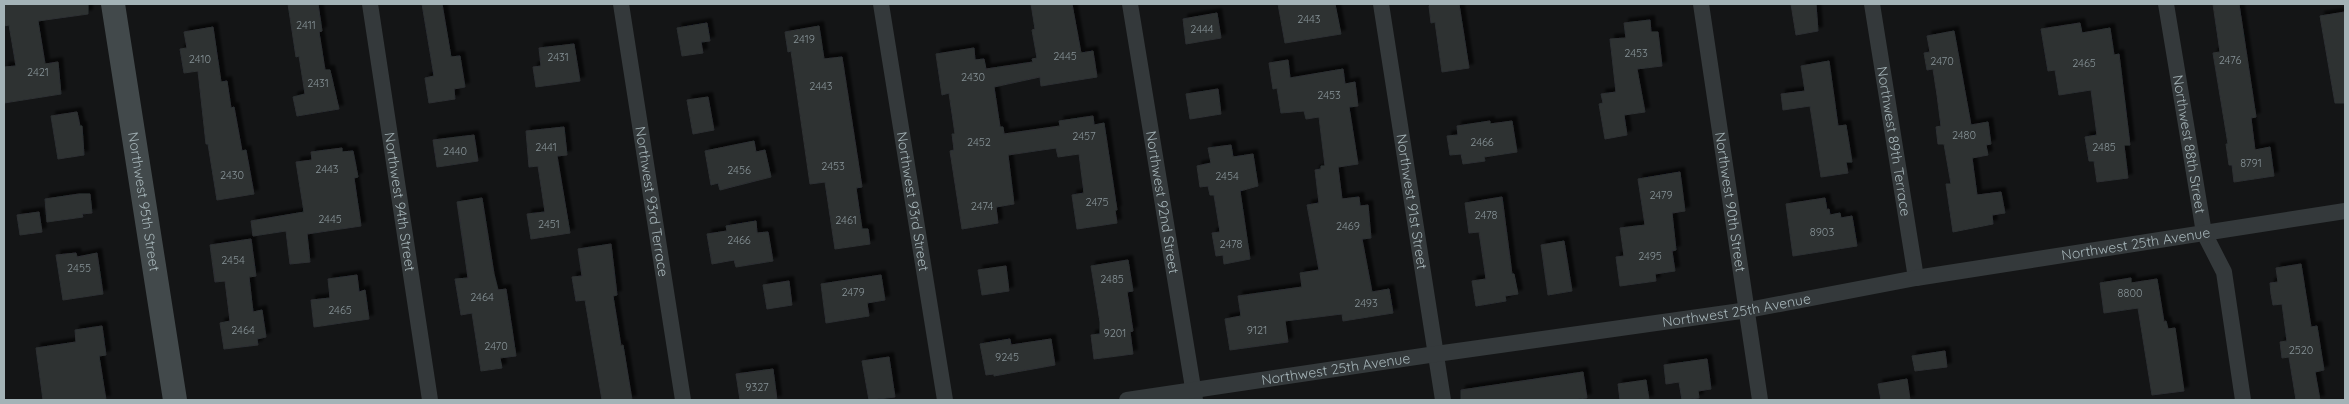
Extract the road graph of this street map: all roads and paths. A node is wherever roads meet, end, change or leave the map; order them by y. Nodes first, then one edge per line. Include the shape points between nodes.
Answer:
1 (113, 4) edge
2 (370, 4) edge
3 (621, 4) edge
4 (881, 4) edge
5 (1130, 4) edge
6 (1381, 4) edge
7 (1701, 4) edge
8 (1872, 4) edge
9 (2166, 4) edge
10 (2345, 211) edge
11 (2204, 233) junction
12 (1916, 278) junction
13 (1748, 310) junction
14 (1436, 354) junction
15 (1194, 395) edge
16 (174, 400) edge
17 (430, 400) edge
18 (683, 400) edge
19 (945, 400) edge
20 (1127, 400) edge
21 (1443, 400) edge
22 (1760, 400) edge
23 (2243, 400) edge

1 - 16 main road, Northwest 95th Street
2 - 17 street, Northwest 94th Street
3 - 18 street, Northwest 93rd Terrace
4 - 19 street, Northwest 93rd Street
5 - 15 street, Northwest 92nd Street
6 - 14 street, Northwest 91st Street
7 - 13 street, Northwest 90th Street
8 - 12 street, Northwest 89th Terrace
9 - 11 street, Northwest 88th Street
10 - 11 street, Northwest 25th Avenue
11 - 12 street, Northwest 25th Avenue
11 - 23 street, Northwest 88th Street via 2224,272
12 - 13 street, Northwest 25th Avenue
13 - 14 street, Northwest 25th Avenue
13 - 22 street, Northwest 90th Street
14 - 15 street, Northwest 25th Avenue
14 - 21 street, Northwest 91st Street
15 - 20 street, Northwest 25th Avenue

